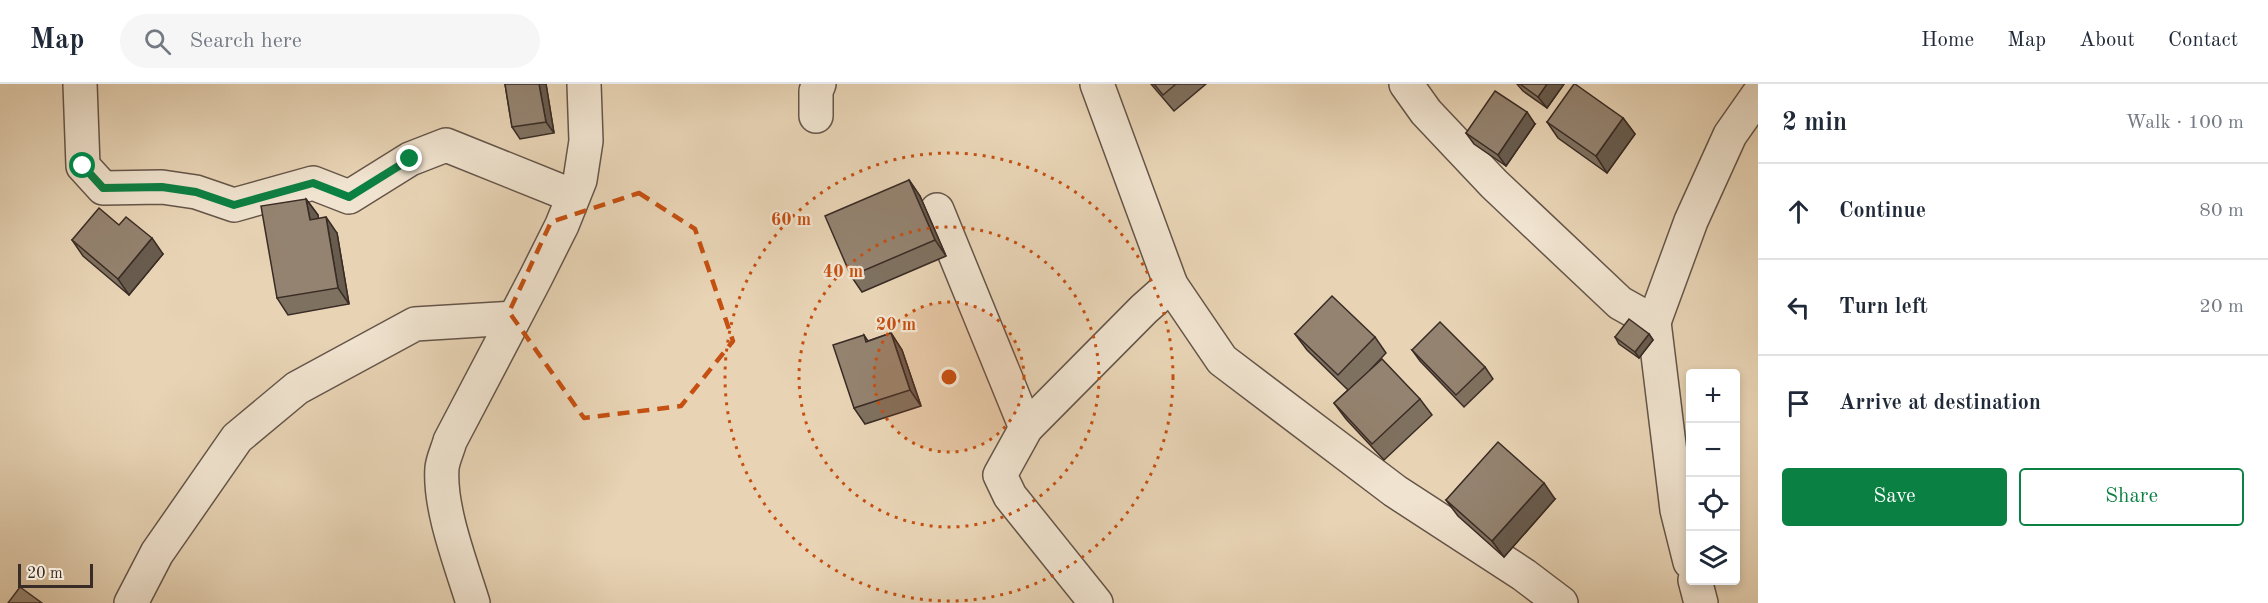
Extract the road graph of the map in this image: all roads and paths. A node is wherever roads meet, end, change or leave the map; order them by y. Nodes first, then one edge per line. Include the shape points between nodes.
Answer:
1 (80, 84) edge
2 (584, 84) edge
3 (819, 84) edge
4 (1097, 84) edge
5 (1406, 84) edge
6 (1758, 95) edge
7 (816, 116) dead end
8 (573, 196) junction
9 (937, 210) dead end
10 (1172, 285) junction
11 (514, 318) junction
12 (1654, 322) junction
13 (1026, 428) junction
14 (1686, 546) edge
15 (1696, 585) edge
16 (130, 603) edge
17 (472, 603) edge
18 (1096, 603) edge
19 (1561, 603) edge
20 (1701, 603) edge

1 - 8 street via 83,166 103,188 162,187 196,192 234,205 313,183 349,197 410,159 446,145
2 - 8 street via 586,141 580,180
3 - 7 street
4 - 10 street
5 - 12 street via 1426,112 1494,184 1620,303
6 - 12 street via 1730,135 1691,221
8 - 11 street
9 - 13 street
10 - 13 street
10 - 19 street via 1222,360 1395,491
11 - 16 street via 415,324 297,388 237,438 157,553
11 - 17 street via 450,441 442,467 451,530
12 - 14 street via 1677,510
13 - 18 street via 1000,475 1010,496
15 - 20 street

